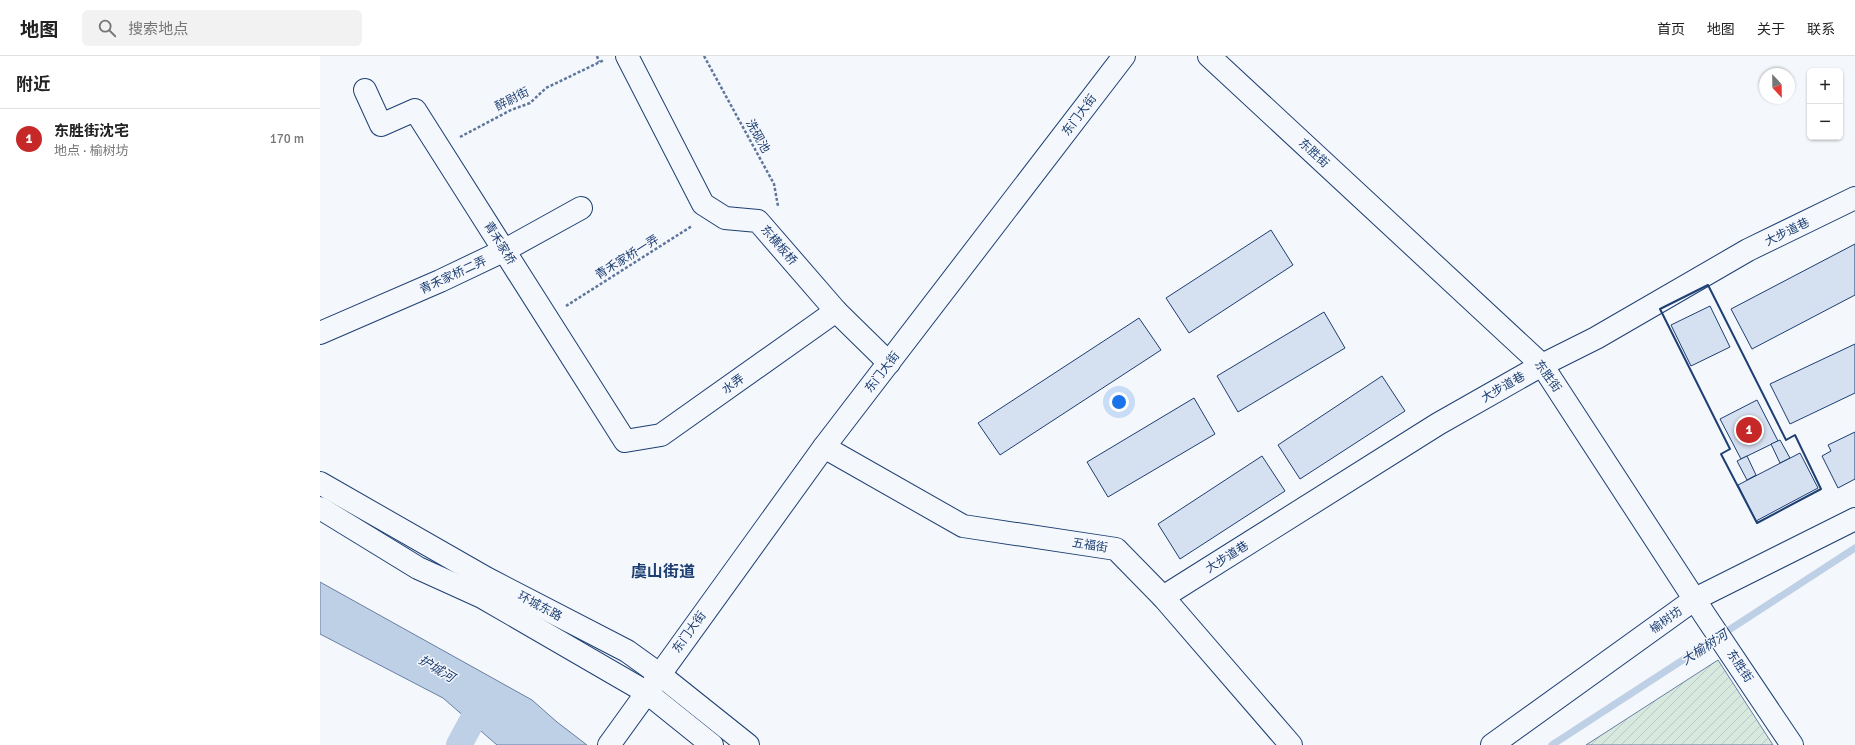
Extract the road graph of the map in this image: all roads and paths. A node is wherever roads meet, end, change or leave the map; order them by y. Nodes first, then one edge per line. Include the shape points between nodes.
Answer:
1 (597, 56) edge
2 (627, 56) edge
3 (704, 56) edge
4 (1124, 56) edge
5 (1209, 56) edge
6 (606, 59) dead end
7 (599, 62) junction
8 (364, 90) dead end
9 (440, 148) junction
10 (1855, 198) edge
11 (581, 208) dead end
12 (715, 212) junction
13 (758, 221) junction
14 (505, 250) junction
15 (836, 311) junction
16 (547, 318) junction
17 (320, 333) edge
18 (889, 363) junction
19 (1542, 365) junction
20 (625, 441) joint
21 (824, 447) junction
22 (320, 483) edge
23 (320, 508) edge
24 (1855, 519) edge
25 (1163, 597) junction
26 (1701, 608) junction
27 (659, 674) junction
28 (646, 692) junction
29 (609, 745) edge
30 (712, 745) edge
31 (748, 745) edge
32 (1291, 745) edge
33 (1492, 745) edge
34 (1792, 745) edge

1 - 7 path
2 - 12 street, 东横板桥 via 703,204
3 - 13 path, 洗砚池 via 774,184 778,206
4 - 18 street, 东门大街
5 - 19 street, 东胜街
6 - 7 path, 醉尉街
7 - 9 path, 醉尉街 via 546,88 530,103 511,110
8 - 9 street, 青禾家桥 via 381,125 415,110
9 - 14 street, 青禾家桥
10 - 19 street, 大步道巷 via 1748,250 1596,338
11 - 14 street, 青禾家桥二弄
12 - 13 street, 东横板桥 via 725,218
12 - 16 path, 青禾家桥一弄
13 - 15 street, 东横板桥
14 - 16 street, 青禾家桥
14 - 17 street, 青禾家桥二弄
15 - 18 street, 东横板桥
15 - 20 street, 水弄 via 661,435
16 - 20 street, 青禾家桥
18 - 21 street, 东门大街
19 - 25 street, 大步道巷 via 1438,424
19 - 26 street, 东胜街
21 - 25 street, 五福街 via 963,526 1116,550
21 - 27 street, 东门大街
22 - 27 street, 环城东路 via 486,578 626,651
23 - 28 street, 环城东路 via 418,568 482,596
24 - 26 street, 榆树坊
25 - 32 street, 五福街
26 - 33 street, 榆树坊
26 - 34 street, 东胜街
27 - 28 street, 东门大街
27 - 31 street, 环城东路
28 - 29 street, 东门大街
28 - 30 street, 环城东路

